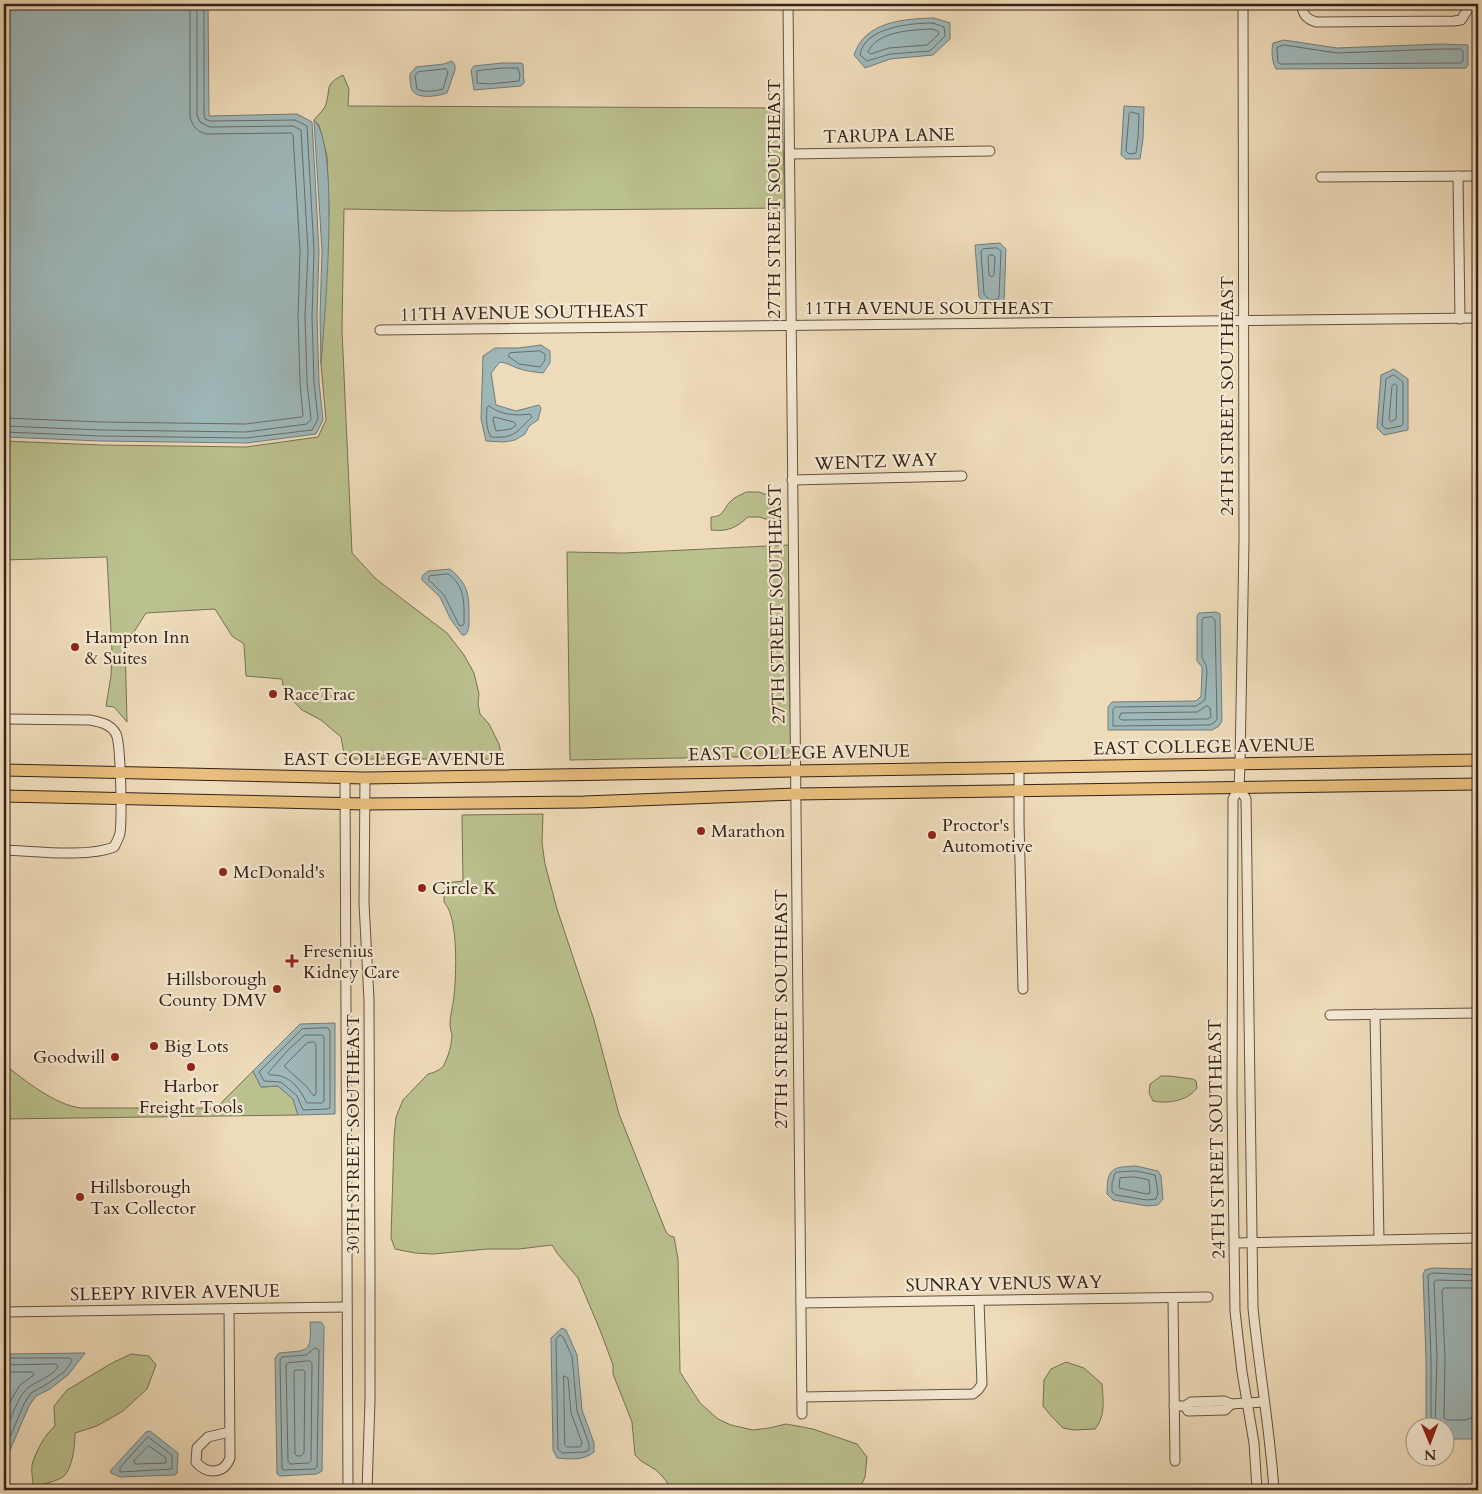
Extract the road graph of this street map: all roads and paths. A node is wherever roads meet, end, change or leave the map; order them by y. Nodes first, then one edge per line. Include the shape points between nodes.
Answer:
1 (788, 4) edge
2 (1243, 4) edge
3 (1302, 4) edge
4 (1468, 4) edge
5 (990, 151) dead end
6 (790, 154) junction
7 (1458, 176) junction
8 (1478, 176) edge
9 (1321, 177) dead end
10 (1478, 318) edge
11 (1460, 319) junction
12 (1244, 322) junction
13 (790, 326) junction
14 (380, 330) dead end
15 (962, 476) dead end
16 (792, 480) junction
17 (4, 718) edge
18 (1478, 760) edge
19 (1240, 764) junction
20 (1019, 768) junction
21 (4, 770) edge
22 (796, 771) junction
23 (120, 773) junction
24 (345, 778) junction
25 (365, 778) junction
26 (1478, 784) edge
27 (1239, 788) junction
28 (1019, 791) junction
29 (796, 794) junction
30 (4, 796) edge
31 (120, 799) junction
32 (345, 804) junction
33 (365, 804) junction
34 (4, 850) edge
35 (1023, 989) dead end
36 (1478, 1013) edge
37 (1376, 1014) junction
38 (1330, 1015) dead end
39 (1478, 1238) edge
40 (1379, 1240) junction
41 (1235, 1243) junction
42 (1252, 1243) junction
43 (1208, 1297) dead end
44 (1173, 1298) junction
45 (979, 1301) junction
46 (801, 1303) junction
47 (346, 1306) junction
48 (229, 1309) junction
49 (4, 1312) edge
50 (802, 1398) junction
51 (1264, 1402) junction
52 (1247, 1403) junction
53 (1174, 1406) junction
54 (802, 1414) dead end
55 (229, 1432) junction
56 (1175, 1461) dead end
57 (348, 1490) edge
58 (366, 1490) edge
59 (1257, 1490) edge
60 (1274, 1490) edge

1 - 6 street, 27TH STREET SOUTHEAST
2 - 12 street, 24TH STREET SOUTHEAST
3 - 4 street via 1304,16 1316,22 1454,21 1460,20
5 - 6 street, TARUPA LANE
6 - 13 street, 27TH STREET SOUTHEAST
7 - 8 street
7 - 9 street
7 - 11 street
10 - 11 street, 11TH AVENUE SOUTHEAST
11 - 12 street, 11TH AVENUE SOUTHEAST
12 - 13 street, 11TH AVENUE SOUTHEAST
12 - 19 street, 24TH STREET SOUTHEAST
13 - 14 street, 11TH AVENUE SOUTHEAST
13 - 16 street, 27TH STREET SOUTHEAST
15 - 16 street, WENTZ WAY
16 - 22 street, 27TH STREET SOUTHEAST
17 - 23 street via 102,722 117,736
18 - 19 main road, EAST COLLEGE AVENUE
19 - 20 main road, EAST COLLEGE AVENUE
19 - 27 street, 24TH STREET SOUTHEAST
20 - 22 main road, EAST COLLEGE AVENUE
20 - 28 street
21 - 23 main road, EAST COLLEGE AVENUE
22 - 25 main road, EAST COLLEGE AVENUE
22 - 29 street, 27TH STREET SOUTHEAST
23 - 24 main road, EAST COLLEGE AVENUE
23 - 31 street
24 - 25 main road, EAST COLLEGE AVENUE
24 - 32 street, 30TH STREET SOUTHEAST
25 - 33 street, 30TH STREET SOUTHEAST
26 - 27 main road
27 - 28 main road
27 - 41 street, 24TH STREET SOUTHEAST via 1233,799
27 - 42 street, 24TH STREET SOUTHEAST via 1246,799
28 - 29 main road
28 - 35 street
29 - 33 main road via 584,802
29 - 46 street, 27TH STREET SOUTHEAST
30 - 31 main road
31 - 32 main road
31 - 34 street via 120,834 114,848 89,853
32 - 33 main road
32 - 47 street, 30TH STREET SOUTHEAST
33 - 58 street, 30TH STREET SOUTHEAST via 370,1282
36 - 37 street
37 - 38 street
37 - 40 street
39 - 40 street
40 - 42 street
41 - 42 street
41 - 52 street, 24TH STREET SOUTHEAST via 1235,1311
42 - 51 street, 24TH STREET SOUTHEAST via 1252,1308
43 - 44 street, SUNRAY VENUS WAY
44 - 45 street, SUNRAY VENUS WAY
44 - 53 street
45 - 46 street, SUNRAY VENUS WAY
45 - 50 street via 982,1384 973,1394
46 - 50 street, 27TH STREET SOUTHEAST
47 - 48 street, SLEEPY RIVER AVENUE
47 - 57 street, 30TH STREET SOUTHEAST
48 - 49 street, SLEEPY RIVER AVENUE
48 - 55 street
50 - 54 street, 27TH STREET SOUTHEAST
51 - 52 street
51 - 60 street, 24TH STREET SOUTHEAST
52 - 53 street via 1231,1404 1224,1410 1188,1411 1185,1406
52 - 59 street, 24TH STREET SOUTHEAST
53 - 56 street
55 - 55 street via 230,1458 227,1465 214,1471 201,1468 196,1462 197,1448 208,1437

